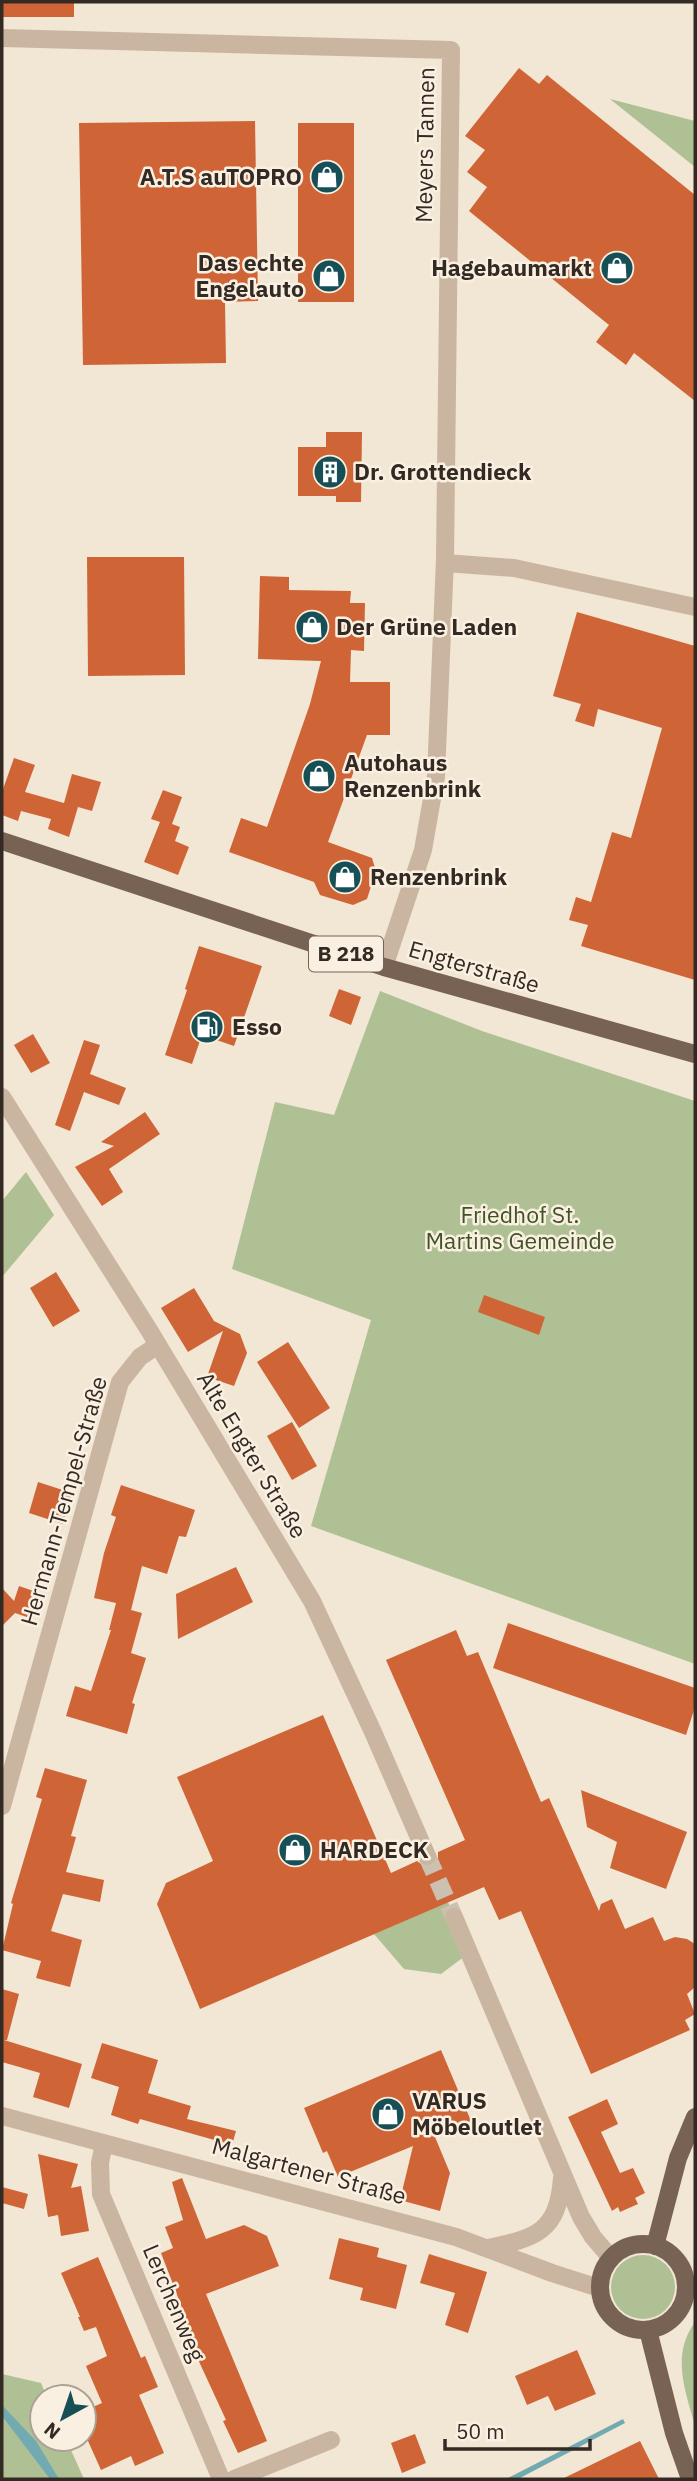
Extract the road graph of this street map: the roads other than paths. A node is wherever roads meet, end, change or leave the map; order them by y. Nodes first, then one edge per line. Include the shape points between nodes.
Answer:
1 (2, 38) edge
2 (445, 564) junction
3 (695, 607) edge
4 (2, 841) edge
5 (384, 967) junction
6 (695, 1054) edge
7 (2, 1097) edge
8 (158, 1345) junction
9 (2, 1805) edge
10 (427, 1856) tunnel mouth
11 (454, 1917) tunnel mouth
12 (2, 2116) edge
13 (695, 2118) edge
14 (104, 2143) junction
15 (563, 2175) junction
16 (655, 2246) junction
17 (488, 2248) junction
18 (611, 2258) junction
19 (599, 2288) junction
20 (648, 2330) junction
21 (331, 2440) dead end
22 (221, 2479) edge
23 (234, 2479) edge
24 (690, 2479) edge

1 - 2 street, Meyers Tannen via 451,50
2 - 3 street via 514,568
2 - 5 street, Meyers Tannen via 436,776 423,850
4 - 5 main road, Engterstraße / B 218
5 - 6 main road, Engterstraße / B 218
7 - 8 street, Alte Engter Straße
8 - 9 street, Hermann-Tempel-Straße via 140,1357 120,1382
8 - 10 street, Alte Engter Straße via 312,1601
11 - 15 street
12 - 14 street, Malgartener Straße
13 - 16 main road via 678,2158
14 - 17 street, Malgartener Straße
14 - 22 street, Lerchenweg via 101,2194
15 - 17 street via 556,2212 543,2229 519,2242
15 - 18 street via 587,2227
16 - 18 main road via 629,2246
16 - 20 main road via 679,2263 686,2291 674,2318
17 - 19 street, Malgartener Straße
18 - 19 main road
19 - 20 main road via 614,2319 633,2329
20 - 24 main road
21 - 23 street

